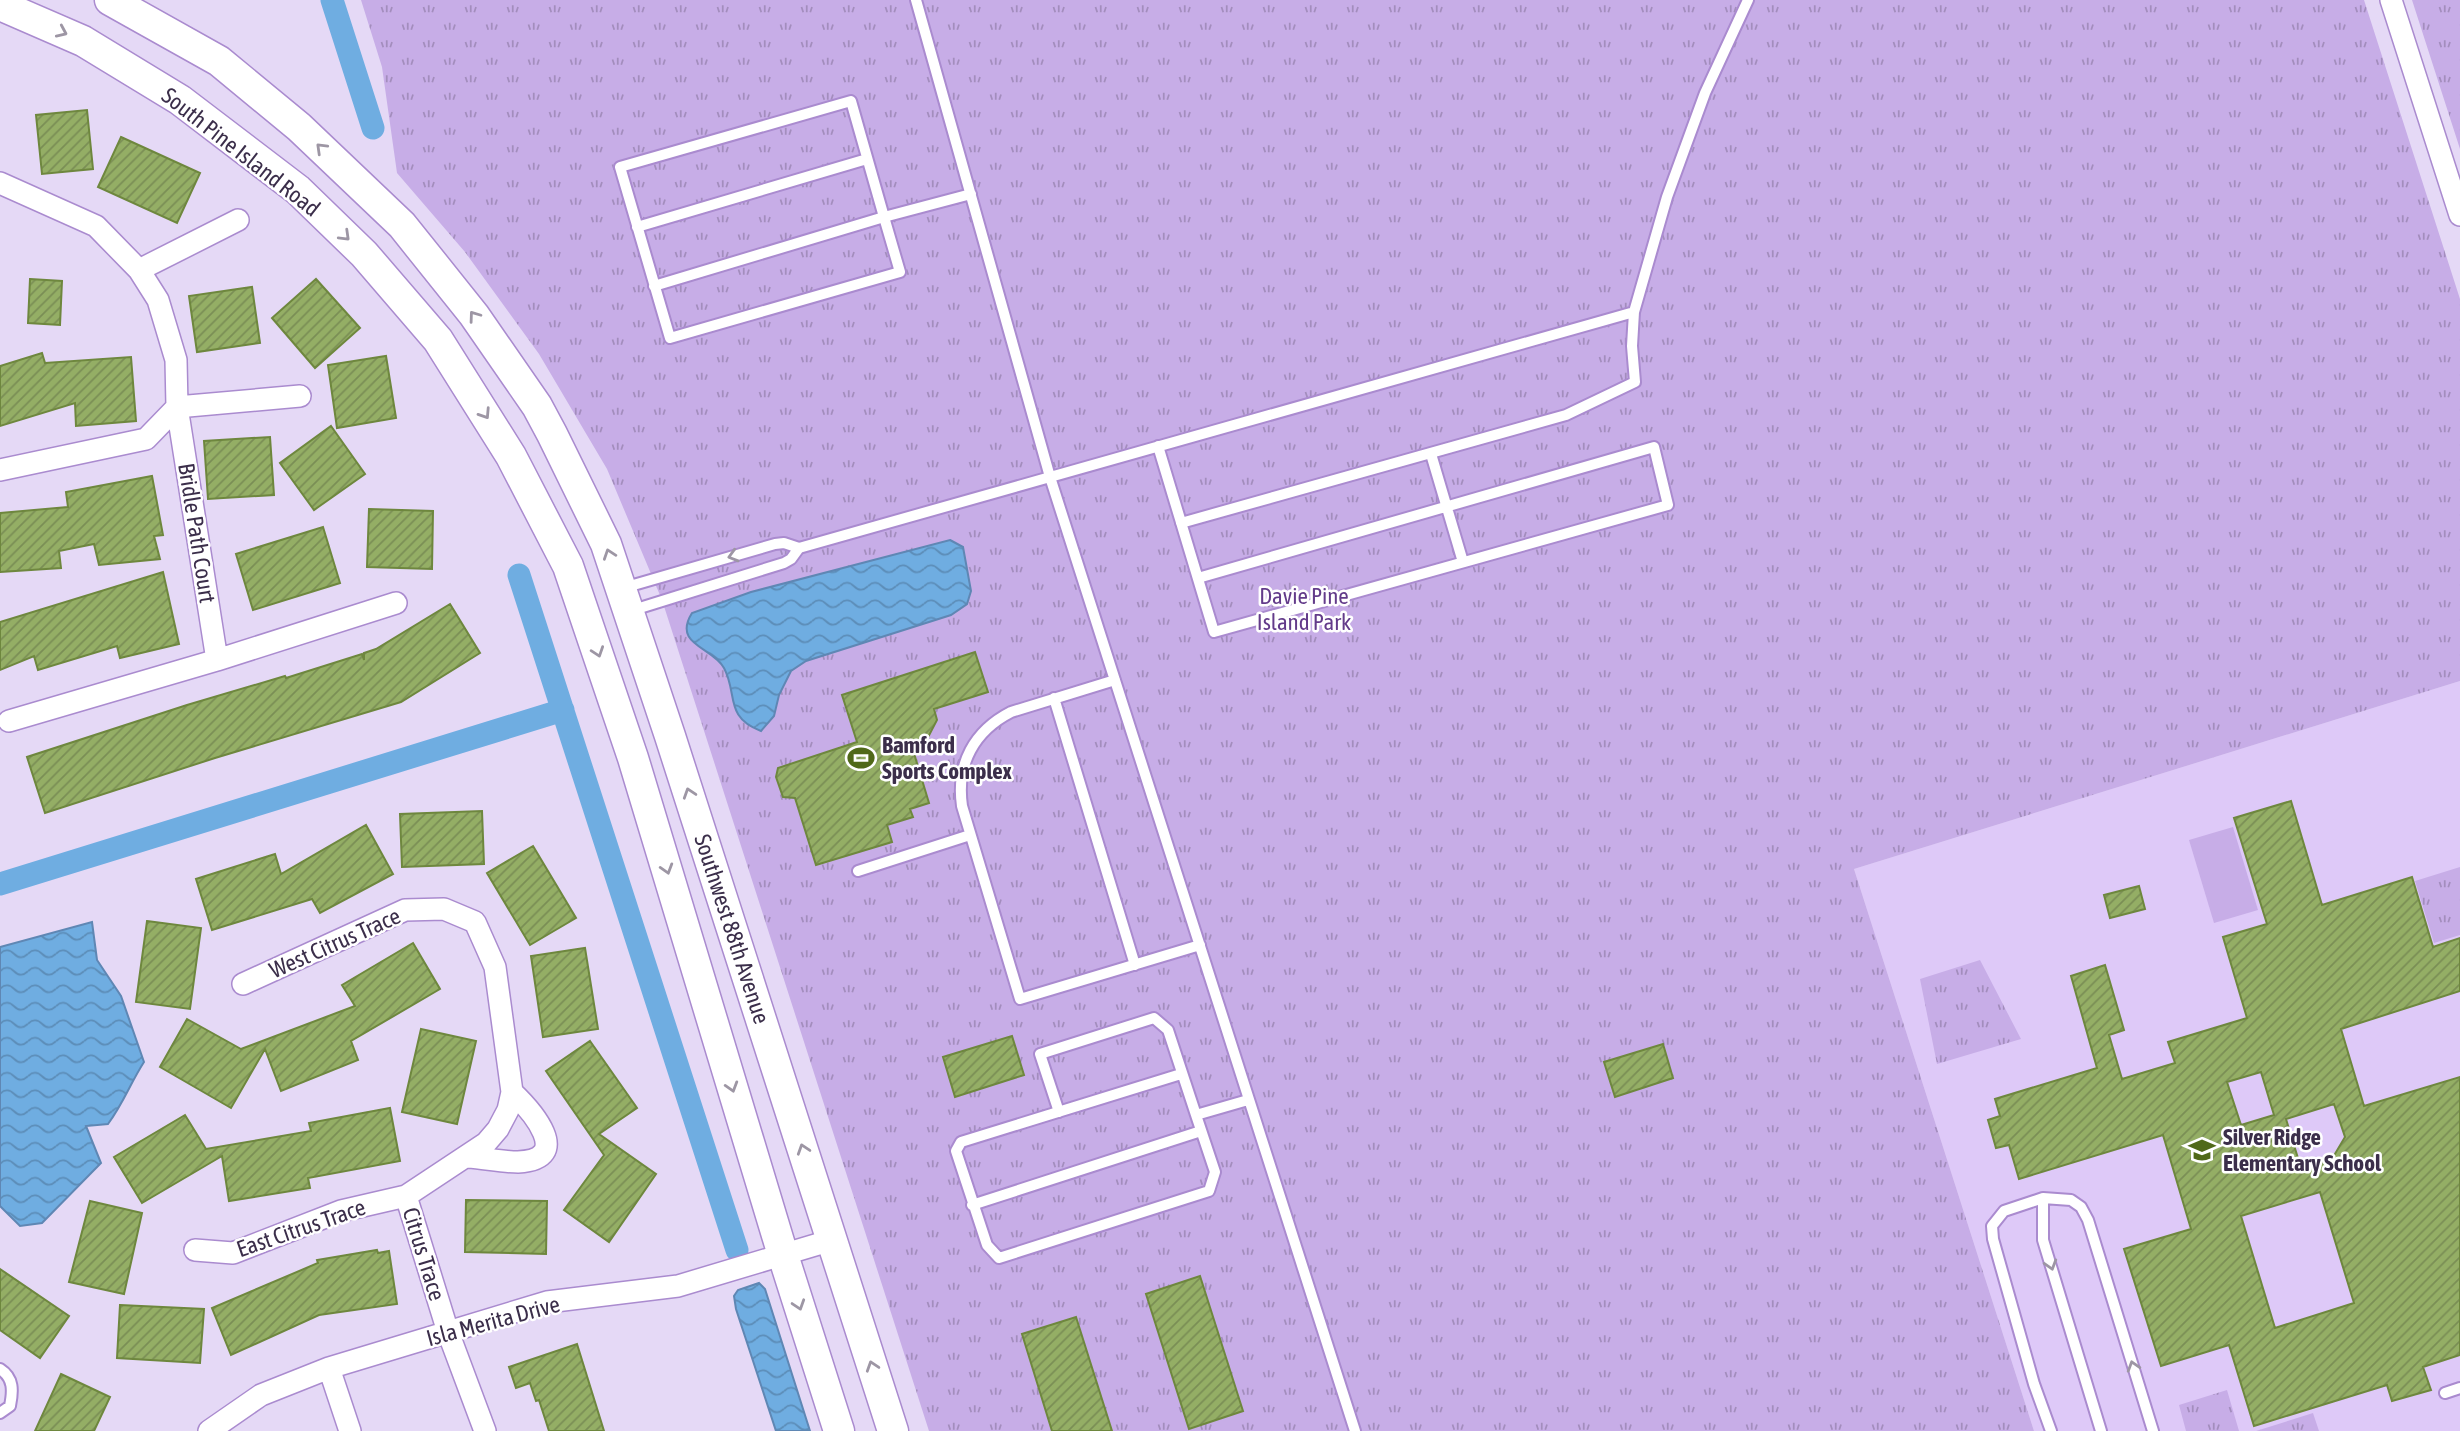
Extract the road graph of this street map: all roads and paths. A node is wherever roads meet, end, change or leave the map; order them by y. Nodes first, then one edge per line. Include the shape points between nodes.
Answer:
1 (110, 0) edge
2 (916, 0) edge
3 (1748, 0) edge
4 (2391, 0) edge
5 (0, 5) edge
6 (867, 159) junction
7 (0, 183) edge
8 (971, 194) junction
9 (2460, 215) edge
10 (884, 218) junction
11 (238, 220) dead end
12 (637, 227) junction
13 (139, 270) junction
14 (654, 286) junction
15 (1634, 312) junction
16 (300, 396) dead end
17 (177, 407) junction
18 (1158, 446) junction
19 (1431, 454) junction
20 (512, 456) joint
21 (0, 470) edge
22 (1050, 477) junction
23 (1447, 506) junction
24 (1181, 523) junction
25 (799, 548) junction
26 (1463, 562) junction
27 (1198, 578) junction
28 (625, 600) junction
29 (396, 603) dead end
30 (217, 660) junction
31 (1115, 680) junction
32 (1054, 698) junction
33 (9, 721) dead end
34 (970, 835) junction
35 (858, 871) dead end
36 (1200, 946) junction
37 (1135, 965) junction
38 (243, 984) dead end
39 (1181, 1074) junction
40 (512, 1091) junction
41 (1248, 1100) junction
42 (1059, 1112) junction
43 (1196, 1115) junction
44 (1201, 1131) junction
45 (468, 1157) junction
46 (406, 1196) junction
47 (2043, 1198) junction
48 (972, 1205) junction
49 (832, 1240) junction
50 (195, 1251) dead end
51 (783, 1255) junction
52 (448, 1332) junction
53 (329, 1368) junction
54 (0, 1369) edge
55 (2460, 1388) edge
56 (2445, 1393) dead end
57 (0, 1413) edge
58 (209, 1431) edge
59 (350, 1431) edge
60 (485, 1431) edge
61 (839, 1431) edge
62 (893, 1431) edge
63 (1355, 1431) edge
64 (2051, 1431) edge
65 (2101, 1431) edge
66 (2153, 1431) edge

28 -> 1 main road, Southwest 88th Avenue via 606,544 537,407 474,315 402,225 299,127 219,61
2 - 8 lane
3 - 15 lane via 1705,93 1667,197
4 - 9 street
5 -> 20 main road, South Pine Island Road via 83,41 180,100 298,190 364,254 438,340
6 - 10 lane
6 - 12 lane
6 - 12 lane via 851,101 620,167
7 - 13 street, Bridle Path Court via 96,226
8 - 10 lane
8 - 22 lane
10 - 14 lane
10 - 14 lane via 900,272 670,338
11 - 13 street
12 - 14 lane
13 - 17 street, Bridle Path Court via 158,300 176,360
15 - 18 lane
15 - 19 lane via 1635,382 1566,415
16 - 17 street
17 - 21 street via 146,439
17 - 30 street, Bridle Path Court
18 - 22 lane
18 - 24 lane
19 - 23 lane
19 - 24 lane
20 -> 51 main road, Southwest 88th Avenue via 577,592 633,758
22 - 25 lane
22 - 31 lane
23 - 26 lane
23 - 26 lane via 1654,447 1668,505
23 - 27 lane
24 - 27 lane
25 - 28 lane via 784,563
25 -> 28 lane via 775,544
26 - 27 lane via 1214,632
49 -> 28 main road, Southwest 88th Avenue
29 - 30 street
30 - 33 street
31 - 32 lane
31 - 36 lane
32 - 34 lane via 999,719 968,752 960,793
32 - 37 lane
34 - 35 lane
34 - 37 lane via 1020,999
36 - 37 lane
36 - 41 lane
38 - 40 street, West Citrus Trace via 405,910 444,908 475,922 495,967
39 - 42 lane
39 - 42 lane via 1168,1031 1154,1018 1040,1054
39 - 43 lane
40 - 45 street, West Citrus Trace via 498,1129
40 - 45 street via 541,1123 547,1142 544,1151 539,1157 517,1162
41 - 43 lane
41 - 63 lane
42 - 48 lane via 961,1142 956,1151
43 - 44 lane
44 - 48 lane
44 - 48 lane via 1214,1172 1209,1191 999,1258 987,1245
45 - 46 street, West Citrus Trace
46 - 50 street, East Citrus Trace via 341,1211 233,1253
46 - 52 street, Citrus Trace
47 - 64 lane via 2004,1210 1992,1226
47 -> 65 lane via 2043,1240
66 -> 47 lane via 2088,1220 2071,1200
49 - 51 street, Isla Merita Drive
62 -> 49 main road, Southwest 88th Avenue
51 - 52 street, Isla Merita Drive via 678,1286 547,1302
51 -> 61 main road, Southwest 88th Avenue
52 - 53 street, Isla Merita Drive
52 - 60 street, Citrus Trace
53 - 58 street, Isla Merita Drive via 261,1395
53 - 59 street
54 - 57 lane via 13,1387 10,1405
55 - 56 lane

